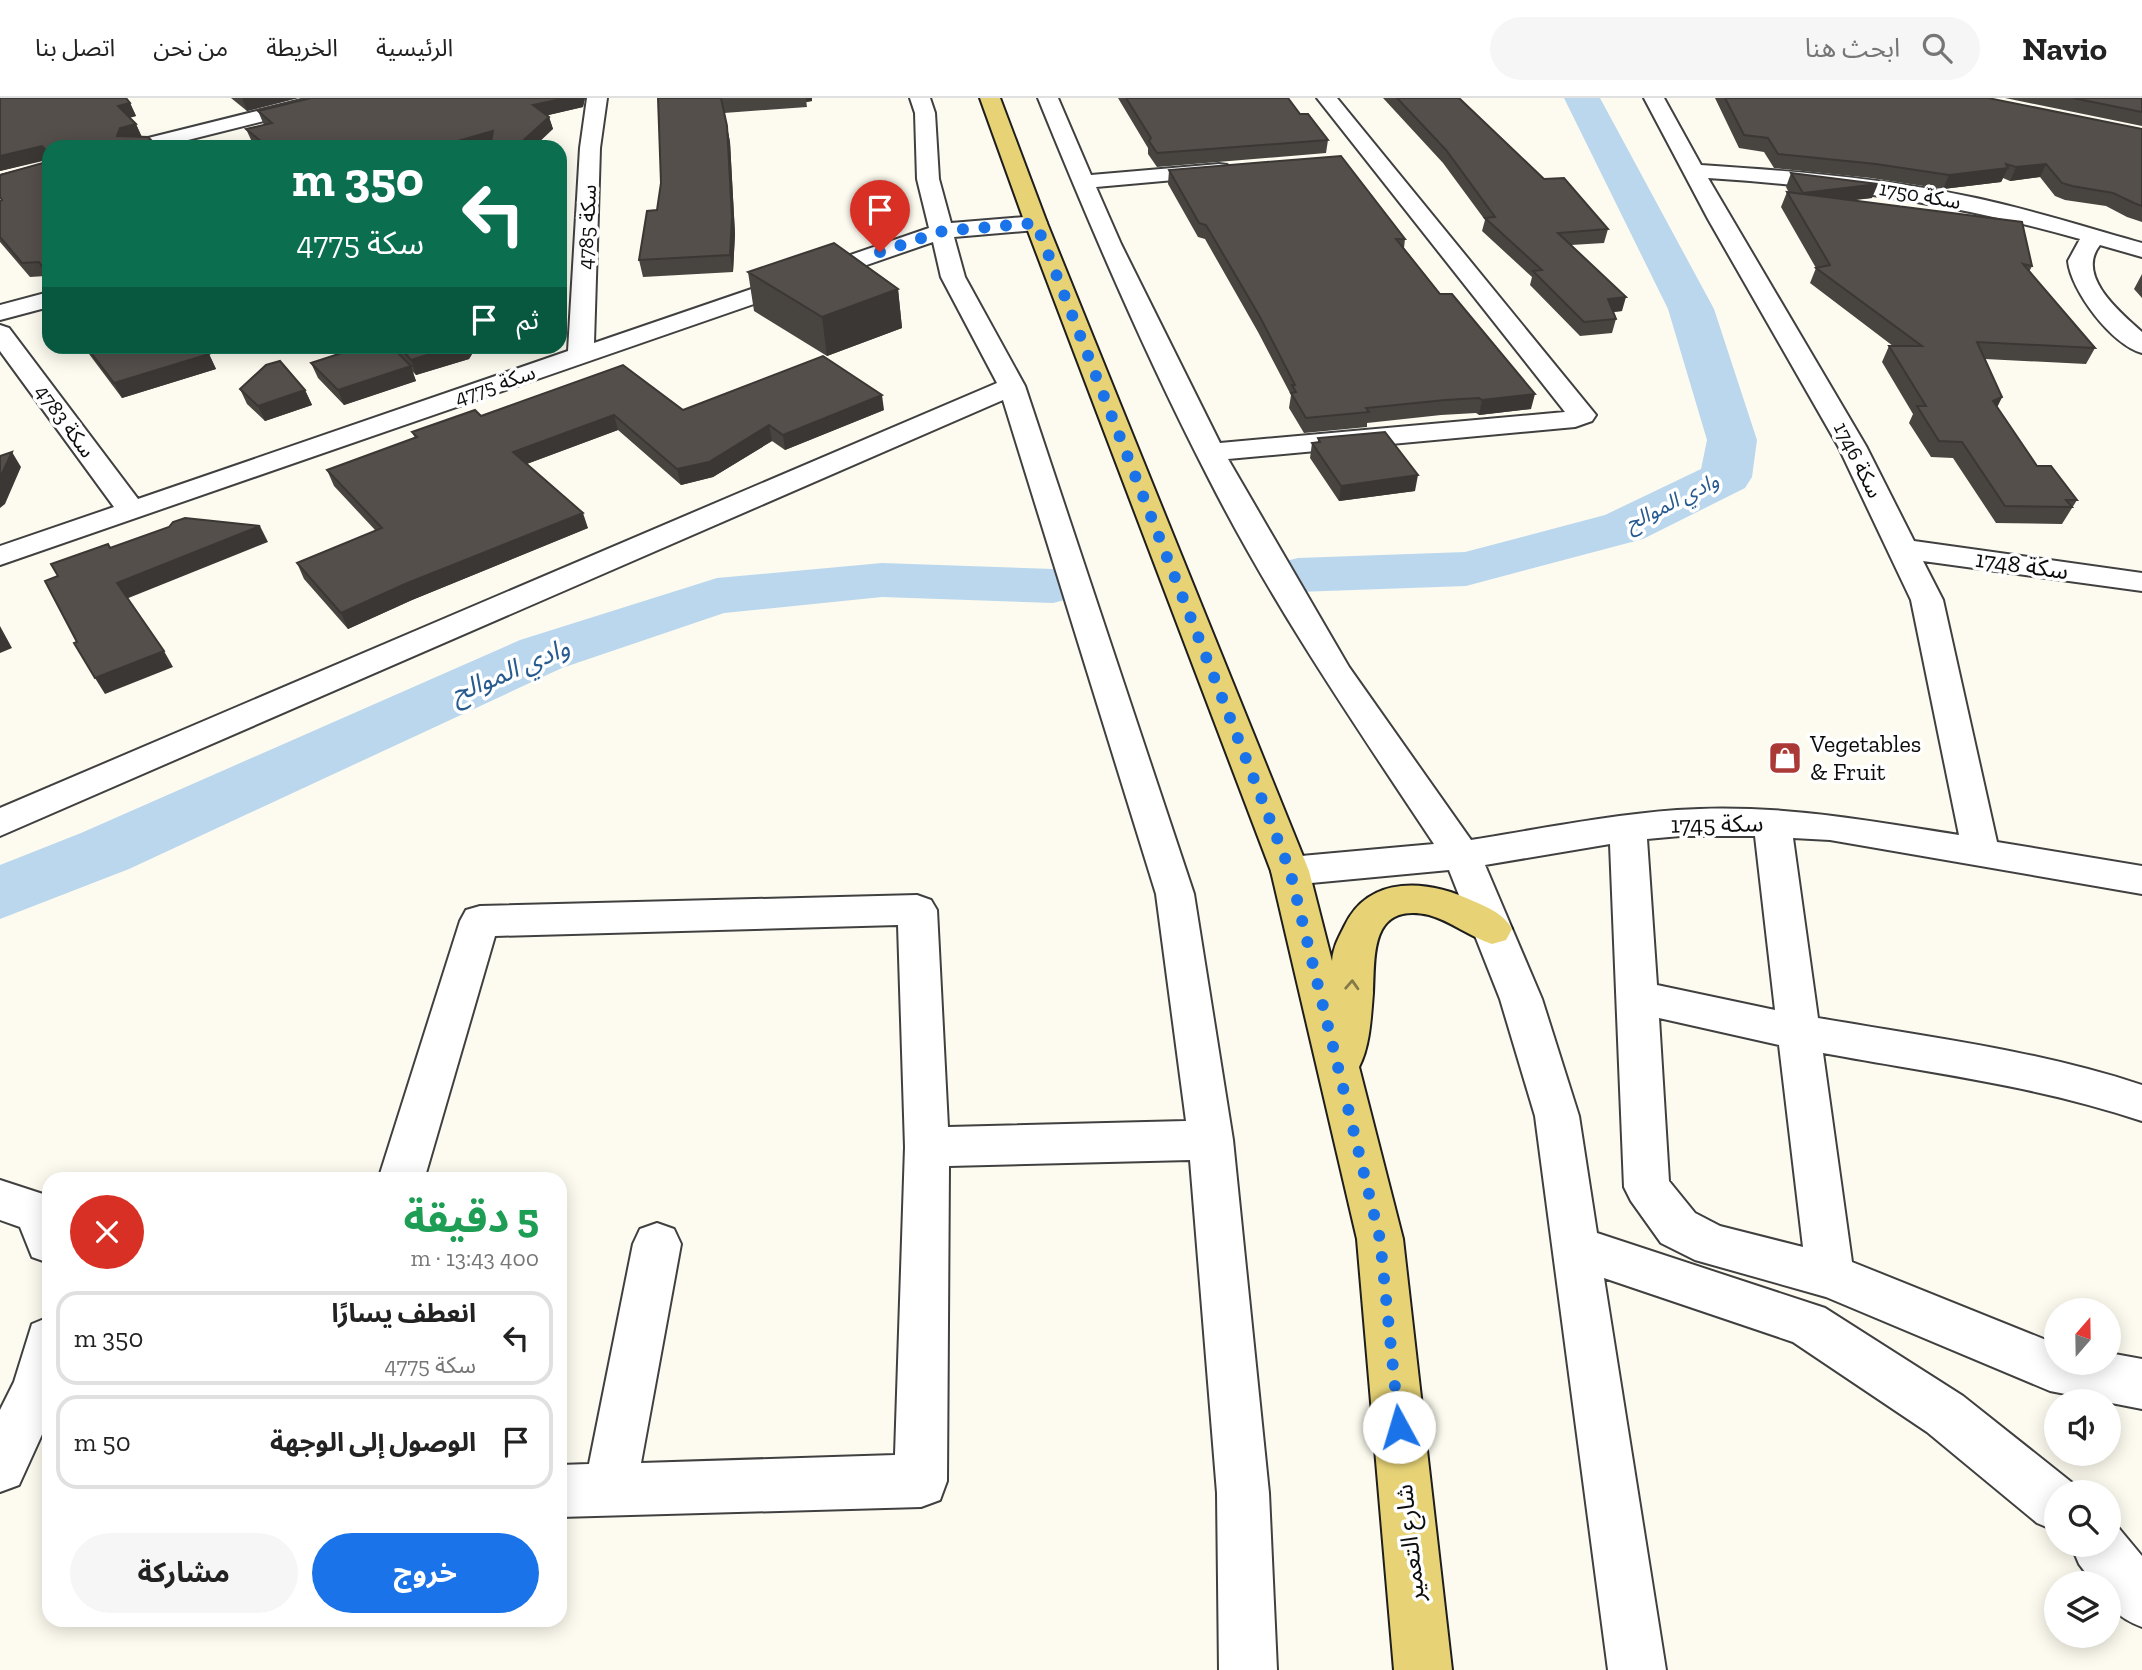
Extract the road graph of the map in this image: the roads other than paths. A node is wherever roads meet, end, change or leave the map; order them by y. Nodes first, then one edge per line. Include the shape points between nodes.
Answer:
1 (332, 98) edge
2 (597, 98) edge
3 (920, 98) edge
4 (990, 98) edge
5 (1048, 98) edge
6 (1327, 98) edge
7 (1654, 98) edge
8 (163, 140) edge
9 (1241, 169) edge
10 (1693, 171) junction
11 (1082, 182) junction
12 (1036, 223) junction
13 (943, 231) junction
14 (2094, 237) junction
15 (2142, 250) edge
16 (42, 301) edge
17 (0, 313) edge
18 (0, 333) edge
19 (2142, 345) edge
20 (581, 355) junction
21 (1012, 387) junction
22 (1211, 452) junction
23 (131, 510) junction
24 (1902, 549) junction
25 (0, 556) edge
26 (2142, 582) edge
27 (1772, 823) junction
28 (0, 824) edge
29 (1628, 828) junction
30 (1981, 853) junction
31 (1462, 855) junction
32 (1290, 871) junction
33 (2142, 880) edge
34 (1492, 929) junction
35 (1638, 997) junction
36 (1799, 1032) junction
37 (1340, 1077) junction
38 (2142, 1103) edge
39 (1212, 1140) junction
40 (927, 1147) junction
41 (403, 1172) edge
42 (0, 1200) edge
43 (42, 1224) edge
44 (657, 1244) dead end
45 (1578, 1248) junction
46 (1830, 1276) junction
47 (42, 1370) edge
48 (2142, 1384) edge
49 (0, 1466) edge
50 (610, 1490) junction
51 (567, 1491) edge
52 (2044, 1494) edge
53 (2108, 1557) edge
54 (2142, 1599) edge
55 (1248, 1670) edge
56 (1423, 1670) edge
57 (1637, 1670) edge

1 - 8 street
2 - 20 street, سكة 4785 via 580,151
3 - 13 street via 925,113 928,179
4 - 12 main road, شارع التعمير
5 - 11 street
6 - 22 street via 1361,159 1582,415
7 - 10 street, سكة 1746
9 - 11 street
10 - 14 street, سكة 1750 via 1895,189 2003,211
10 - 24 street, سكة 1746 via 1852,446
11 - 22 street
12 - 13 street, سكة 4775
12 - 32 main road, شارع التعمير
13 - 20 street, سكة 4775
13 - 21 street via 953,277
14 - 15 street, سكة 1750
14 - 19 street via 2080,262 2085,282
16 - 17 street
18 - 23 street, سكة 4783
20 - 23 street, سكة 4775
21 - 28 street
21 - 39 street via 1175,894
22 - 31 street via 1335,671
23 - 25 street, سكة 4775
24 - 26 street, سكة 1748
24 - 30 street, سكة 1746 via 1927,600
27 - 29 street, سكة 1745
27 - 30 street, سكة 1745 via 1830,827
27 - 36 street
29 - 31 street, سكة 1745
29 - 35 street
30 - 33 street, سكة 1745
31 - 32 street, سكة 1745
31 - 34 street
32 - 37 main road, شارع التعمير
37 -> 34 main road via 1354,947 1371,915 1396,900 1425,897 1459,909
34 - 45 street via 1521,999 1557,1116
35 - 36 street
35 - 46 street via 1647,1187 1678,1228 1712,1245
36 - 38 street via 1989,1062 2097,1087
36 - 46 street
37 - 56 main road, شارع التعمير via 1380,1239
39 - 40 street
39 - 55 street via 1243,1493
40 - 41 street via 917,910 480,921
40 - 50 street via 921,1480
42 - 43 street via 37,1212
44 - 50 street
45 - 52 street via 1808,1324 1945,1414
45 - 57 street
46 - 48 street via 2050,1367
47 - 49 street
50 - 51 street
53 - 54 street

